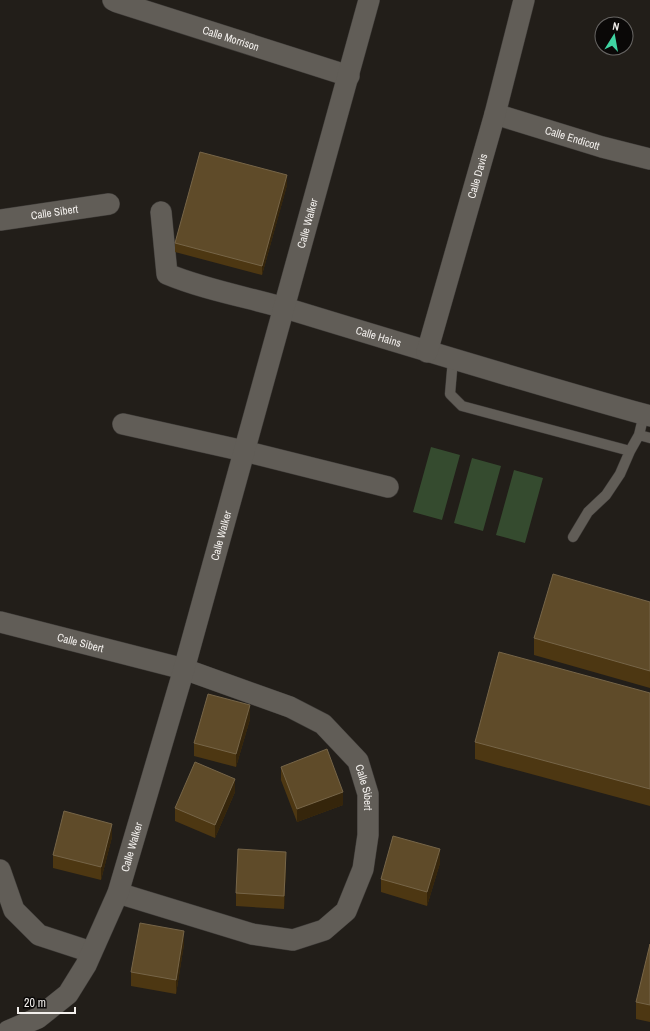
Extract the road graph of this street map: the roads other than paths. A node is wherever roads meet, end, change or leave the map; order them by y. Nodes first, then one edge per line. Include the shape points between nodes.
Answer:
1 (113, 0) edge
2 (369, 0) edge
3 (524, 0) edge
4 (349, 76) junction
5 (495, 114) junction
6 (650, 159) edge
7 (109, 204) dead end
8 (161, 212) dead end
9 (0, 220) edge
10 (284, 307) junction
11 (427, 352) junction
12 (454, 359) junction
13 (647, 415) edge
14 (123, 424) dead end
15 (639, 435) junction
16 (650, 438) edge
17 (244, 451) junction
18 (630, 451) junction
19 (388, 487) dead end
20 (573, 536) dead end
21 (0, 622) edge
22 (184, 669) junction
23 (0, 870) edge
24 (118, 893) junction
25 (91, 952) junction
26 (8, 1031) edge

1 - 4 street, Calle Morrison
2 - 4 street, Calle Walker
3 - 5 street, Calle Davis
4 - 10 street, Calle Walker
5 - 6 street, Calle Endicott
5 - 11 street, Calle Davis
7 - 9 street, Calle Sibert
8 - 10 street, Calle Hains via 167,274 188,283
10 - 11 street, Calle Hains
10 - 17 street, Calle Walker
11 - 12 street, Calle Hains
12 - 13 street, Calle Hains
12 - 18 lane via 450,394 462,406
13 - 15 lane
14 - 17 street
15 - 16 lane
15 - 18 lane
17 - 19 street
17 - 22 street, Calle Walker
18 - 20 lane via 620,474 606,495 588,512
21 - 22 street, Calle Sibert
22 - 24 street, Calle Walker
22 - 24 street, Calle Sibert via 290,707 323,724 358,761 368,794 368,835 363,869 346,911 324,930 293,940 252,934
23 - 25 street via 14,910 38,935
24 - 25 street, Calle Walker
25 - 26 street, Calle Walker via 68,994 38,1018

